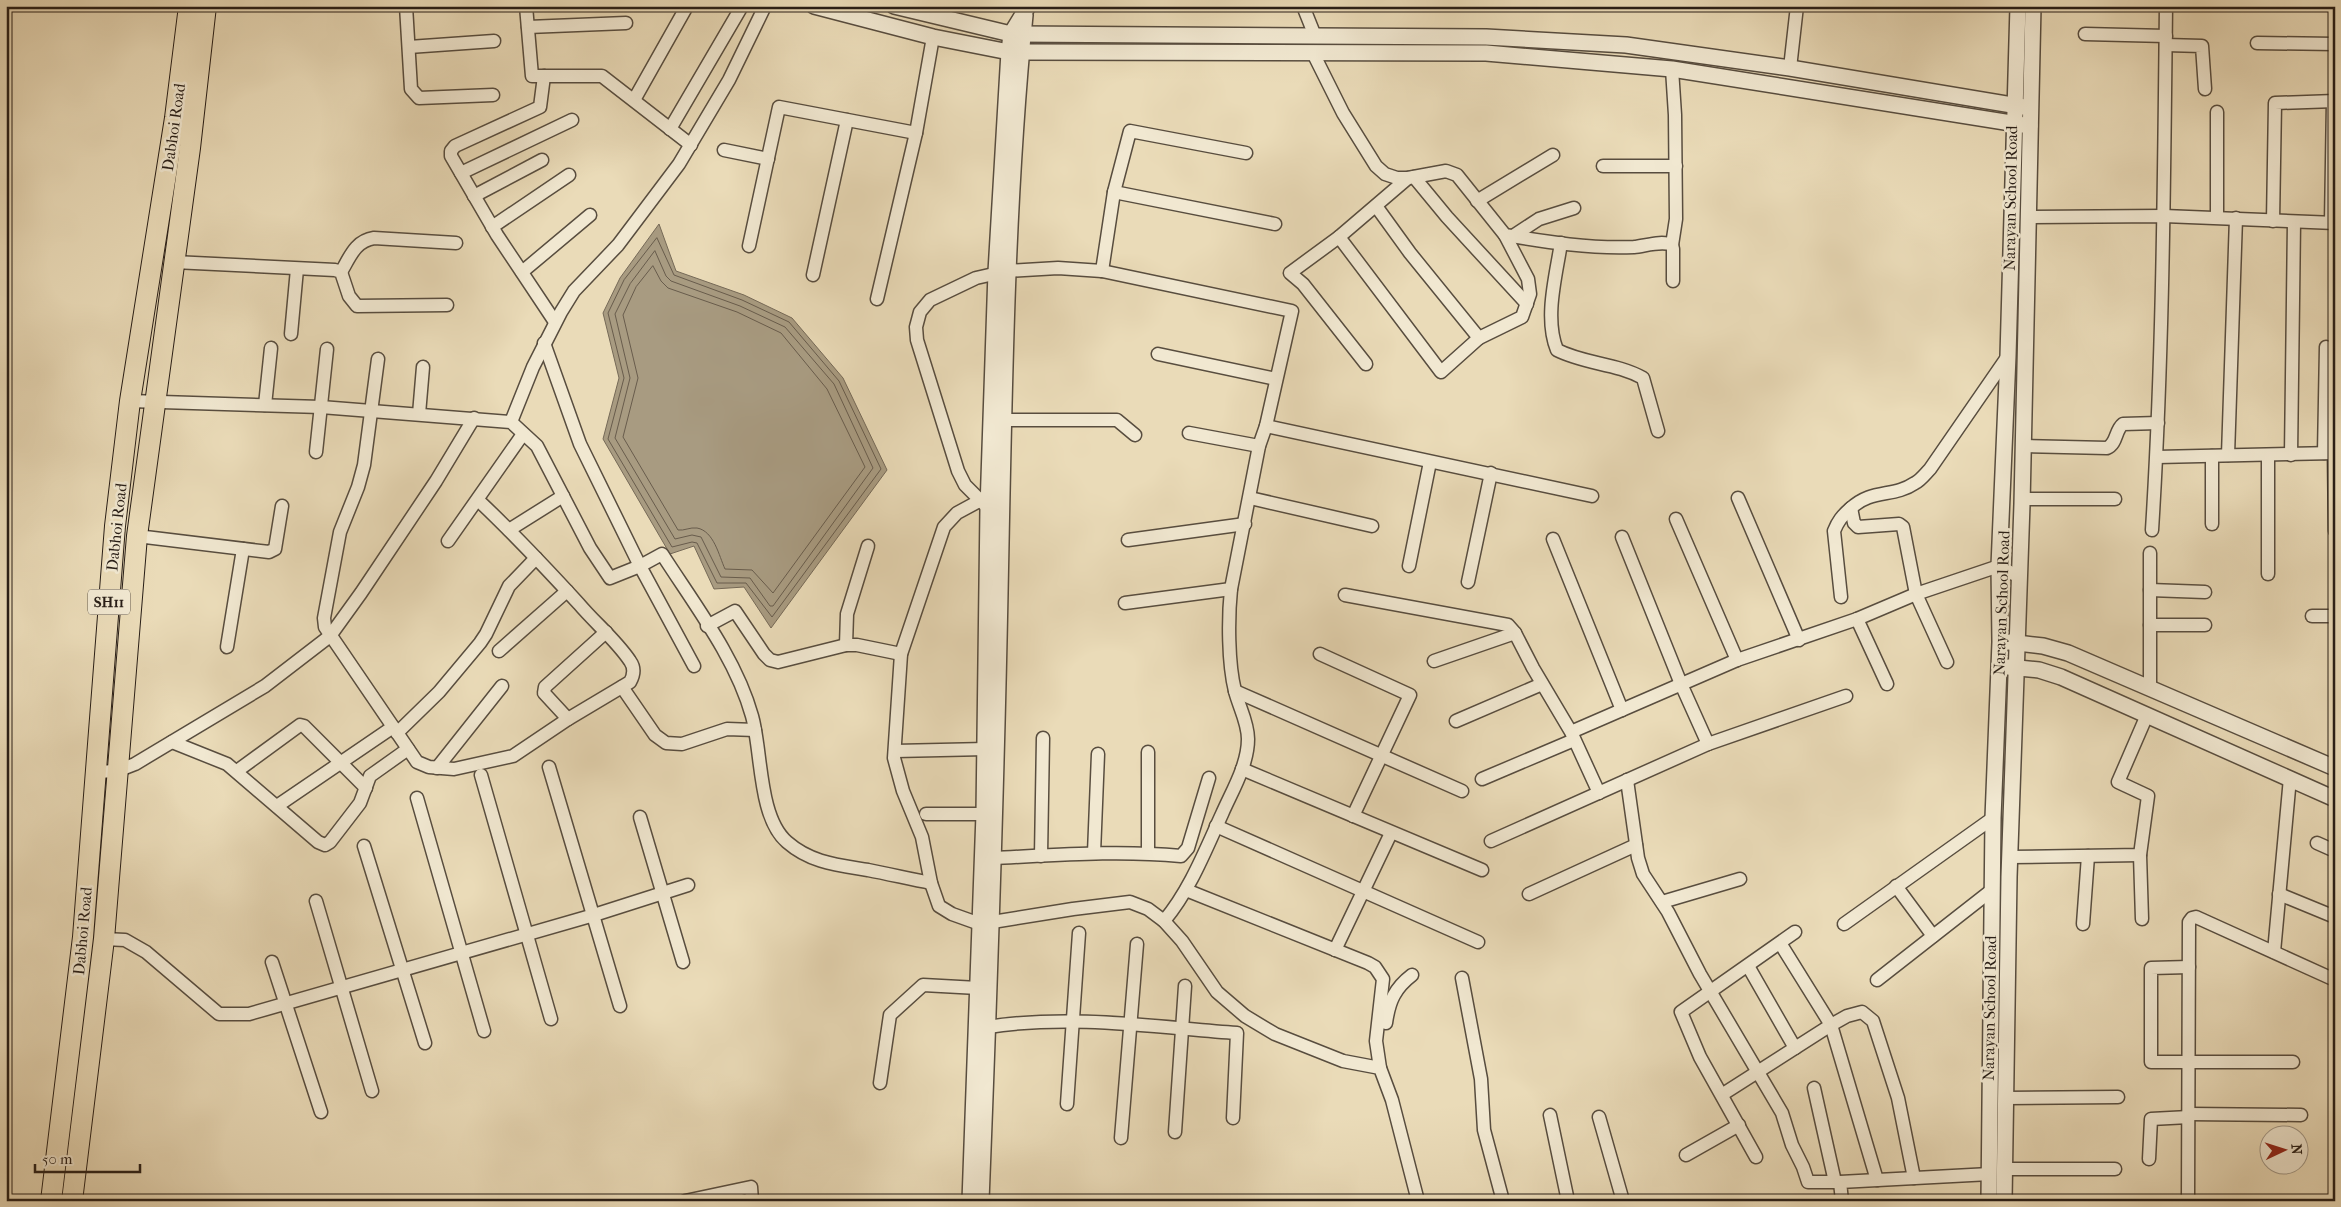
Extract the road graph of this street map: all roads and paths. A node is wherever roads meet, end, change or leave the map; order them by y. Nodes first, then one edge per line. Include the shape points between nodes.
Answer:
1 (406, 6) edge
2 (526, 6) edge
3 (687, 6) edge
4 (742, 6) edge
5 (765, 6) edge
6 (814, 6) edge
7 (894, 6) edge
8 (1304, 6) edge
9 (1797, 6) edge
10 (2018, 6) edge
11 (2033, 6) edge
12 (2166, 6) edge
13 (1027, 8) edge
14 (203, 9) edge
15 (626, 23) dead end
16 (528, 28) junction
17 (1017, 34) junction
18 (2085, 34) dead end
19 (1315, 36) junction
20 (933, 37) junction
21 (2166, 40) junction
22 (494, 41) dead end
23 (2257, 43) dead end
24 (2335, 44) edge
25 (409, 47) junction
26 (1015, 52) junction
27 (1313, 53) junction
28 (1790, 68) junction
29 (1672, 69) junction
30 (544, 76) junction
31 (2205, 89) dead end
32 (493, 95) dead end
33 (634, 100) junction
34 (2334, 101) edge
35 (2015, 106) junction
36 (2030, 108) junction
37 (2217, 112) dead end
38 (572, 120) dead end
39 (846, 120) junction
40 (2014, 123) junction
41 (2030, 126) junction
42 (670, 129) junction
43 (916, 133) junction
44 (691, 144) junction
45 (724, 150) dead end
46 (1246, 153) dead end
47 (1553, 155) dead end
48 (2334, 155) edge
49 (768, 159) junction
50 (542, 160) dead end
51 (1603, 166) dead end
52 (1676, 166) junction
53 (461, 173) junction
54 (569, 175) dead end
55 (1411, 178) junction
56 (1114, 192) junction
57 (474, 196) junction
58 (1478, 201) junction
59 (1376, 206) junction
60 (1574, 208) dead end
61 (590, 215) dead end
62 (2164, 216) junction
63 (2028, 217) junction
64 (2217, 217) junction
65 (2236, 218) junction
66 (2273, 221) junction
67 (2294, 222) junction
68 (2333, 223) edge
69 (1275, 224) dead end
70 (492, 227) junction
71 (1509, 235) junction
72 (1339, 237) junction
73 (456, 243) dead end
74 (1561, 243) junction
75 (1672, 245) junction
76 (749, 246) dead end
77 (174, 262) junction
78 (297, 268) junction
79 (1001, 271) junction
80 (1102, 271) junction
81 (340, 272) junction
82 (522, 272) junction
83 (813, 275) dead end
84 (1673, 282) dead end
85 (877, 299) dead end
86 (1527, 304) junction
87 (447, 305) dead end
88 (555, 322) junction
89 (291, 334) dead end
90 (1479, 338) junction
91 (544, 343) junction
92 (2326, 347) dead end
93 (271, 348) dead end
94 (327, 349) dead end
95 (1158, 354) dead end
96 (2008, 356) junction
97 (378, 359) dead end
98 (1366, 364) dead end
99 (423, 367) dead end
100 (1276, 379) junction
101 (130, 401) junction
102 (154, 401) junction
103 (265, 405) junction
104 (321, 407) junction
105 (371, 410) junction
106 (419, 414) junction
107 (474, 418) junction
108 (998, 420) junction
109 (511, 422) junction
110 (2158, 423) junction
111 (1266, 426) junction
112 (1658, 430) dead end
113 (1189, 432) dead end
114 (523, 434) junction
115 (1135, 434) dead end
116 (1259, 446) junction
117 (2023, 446) junction
118 (316, 452) dead end
119 (2331, 453) edge
120 (2228, 455) junction
121 (2268, 455) junction
122 (2290, 455) junction
123 (2212, 456) junction
124 (2157, 457) junction
125 (1430, 462) junction
126 (1491, 473) junction
127 (563, 496) junction
128 (1592, 496) dead end
129 (1250, 498) junction
130 (1738, 498) dead end
131 (2022, 499) junction
132 (2115, 499) dead end
133 (478, 500) junction
134 (984, 504) junction
135 (282, 506) dead end
136 (1851, 508) junction
137 (1676, 520) dead end
138 (1245, 524) junction
139 (2212, 524) dead end
140 (1372, 526) dead end
141 (509, 530) junction
142 (2152, 530) dead end
143 (2335, 531) edge
144 (137, 536) junction
145 (1622, 537) dead end
146 (1553, 538) dead end
147 (1128, 540) dead end
148 (448, 541) dead end
149 (868, 546) dead end
150 (243, 550) junction
151 (2150, 553) dead end
152 (536, 558) junction
153 (640, 566) junction
154 (1409, 566) dead end
155 (1999, 566) junction
156 (2268, 574) dead end
157 (2018, 577) junction
158 (1468, 582) dead end
159 (1231, 589) junction
160 (2150, 590) junction
161 (567, 591) junction
162 (2206, 592) dead end
163 (1916, 594) junction
164 (1344, 595) dead end
165 (1841, 597) dead end
166 (1125, 603) dead end
167 (2312, 616) dead end
168 (2335, 616) edge
169 (1857, 619) junction
170 (2150, 625) junction
171 (2206, 625) dead end
172 (707, 626) junction
173 (606, 632) junction
174 (1515, 633) junction
175 (330, 636) junction
176 (1798, 640) junction
177 (2000, 642) junction
178 (2018, 642) junction
179 (846, 644) junction
180 (227, 647) dead end
181 (499, 651) dead end
182 (901, 654) junction
183 (1320, 654) dead end
184 (1434, 660) dead end
185 (1737, 660) junction
186 (1947, 662) dead end
187 (694, 666) dead end
188 (1999, 667) junction
189 (2017, 668) junction
190 (1542, 684) junction
191 (1681, 684) junction
192 (1887, 684) dead end
193 (502, 686) dead end
194 (622, 687) junction
195 (2150, 688) junction
196 (1235, 690) junction
197 (1846, 696) dead end
198 (1622, 710) junction
199 (2147, 715) junction
200 (568, 719) junction
201 (1456, 721) dead end
202 (395, 730) junction
203 (755, 730) junction
204 (1573, 736) junction
205 (1044, 738) dead end
206 (172, 742) junction
207 (1708, 744) junction
208 (408, 749) junction
209 (986, 749) junction
210 (895, 751) junction
211 (1148, 752) dead end
212 (1098, 754) dead end
213 (1382, 755) junction
214 (338, 763) junction
215 (549, 767) dead end
216 (437, 768) junction
217 (2335, 768) edge
218 (1242, 769) junction
219 (117, 771) junction
220 (237, 771) junction
221 (95, 772) junction
222 (481, 775) dead end
223 (1209, 778) dead end
224 (2290, 778) junction
225 (1482, 779) dead end
226 (1627, 780) junction
227 (366, 788) junction
228 (1462, 791) dead end
229 (1598, 793) junction
230 (417, 798) dead end
231 (2335, 799) edge
232 (277, 806) junction
233 (926, 814) dead end
234 (984, 814) junction
235 (1353, 816) junction
236 (640, 817) dead end
237 (1993, 818) junction
238 (1216, 826) junction
239 (1391, 833) junction
240 (1491, 841) dead end
241 (2317, 843) dead end
242 (1636, 845) junction
243 (364, 846) dead end
244 (2335, 850) edge
245 (1094, 853) junction
246 (1148, 853) junction
247 (2140, 855) junction
248 (1041, 856) junction
249 (2088, 856) junction
250 (2010, 857) junction
251 (994, 858) junction
252 (1482, 870) dead end
253 (1740, 879) dead end
254 (932, 883) junction
255 (688, 885) dead end
256 (1896, 886) junction
257 (1186, 890) junction
258 (1992, 890) junction
259 (1364, 891) junction
260 (664, 893) junction
261 (1529, 894) dead end
262 (2279, 894) junction
263 (316, 901) dead end
264 (1662, 902) junction
265 (594, 915) junction
266 (2335, 916) edge
267 (2142, 919) dead end
268 (1164, 921) junction
269 (986, 924) junction
270 (1844, 924) dead end
271 (2083, 924) dead end
272 (1795, 932) dead end
273 (527, 933) junction
274 (1079, 933) dead end
275 (1933, 936) junction
276 (104, 939) junction
277 (1478, 942) dead end
278 (1780, 943) junction
279 (1137, 944) dead end
280 (1336, 950) junction
281 (461, 952) junction
282 (2274, 952) junction
283 (272, 962) dead end
284 (683, 962) dead end
285 (1748, 966) junction
286 (2189, 967) junction
287 (402, 970) junction
288 (1412, 975) dead end
289 (1462, 978) dead end
290 (1877, 980) dead end
291 (2335, 980) edge
292 (1185, 986) dead end
293 (341, 988) junction
294 (978, 988) junction
295 (1711, 991) junction
296 (286, 1003) junction
297 (620, 1006) dead end
298 (551, 1019) dead end
299 (1072, 1022) junction
300 (1129, 1025) junction
301 (1831, 1025) junction
302 (988, 1027) junction
303 (1182, 1029) junction
304 (484, 1031) dead end
305 (425, 1043) dead end
306 (1795, 1048) junction
307 (2293, 1062) dead end
308 (2189, 1063) junction
309 (1380, 1068) junction
310 (1757, 1072) junction
311 (880, 1082) dead end
312 (1814, 1088) dead end
313 (372, 1091) dead end
314 (1722, 1094) junction
315 (2118, 1097) dead end
316 (2006, 1098) junction
317 (1067, 1104) dead end
318 (321, 1112) dead end
319 (1550, 1115) dead end
320 (2301, 1115) dead end
321 (2188, 1116) junction
322 (1600, 1117) dead end
323 (1233, 1118) dead end
324 (1739, 1125) junction
325 (1175, 1132) dead end
326 (1121, 1138) dead end
327 (1686, 1156) dead end
328 (1756, 1157) dead end
329 (2149, 1159) dead end
330 (2005, 1169) junction
331 (2115, 1169) dead end
332 (1990, 1174) junction
333 (1914, 1178) junction
334 (1877, 1180) junction
335 (1838, 1182) junction
336 (51, 1201) edge
337 (72, 1201) edge
338 (685, 1201) edge
339 (752, 1201) edge
340 (970, 1201) edge
341 (981, 1201) edge
342 (1418, 1201) edge
343 (1503, 1201) edge
344 (1568, 1201) edge
345 (1622, 1201) edge
346 (1842, 1201) edge
347 (1989, 1201) edge
348 (2004, 1201) edge
349 (2188, 1201) edge

1 - 25 street
2 - 16 street
3 - 33 street
4 - 42 street
5 - 44 street via 729,80
6 - 20 street
7 - 17 street
8 - 19 street
9 - 28 street
10 - 35 street
11 - 36 street, Narayan School Road
12 - 21 street
13 - 17 street
14 - 77 main road, Dabhoi Road / SH11 via 190,148
14 - 101 main road, Dabhoi Road / SH11 via 175,118
15 - 16 street
16 - 30 street via 532,76
17 - 19 street
17 - 26 street
18 - 21 street
19 - 28 street via 1486,36 1626,46
20 - 26 street
20 - 43 street
21 - 31 street via 2202,46
21 - 62 street
22 - 25 street
23 - 24 street
25 - 32 street via 411,89 419,98
26 - 27 street
26 - 79 street
27 - 29 street via 1486,54
27 - 55 street via 1343,113 1376,166 1385,174
28 - 35 street
29 - 40 street
29 - 52 street
30 - 33 street via 602,76
30 - 53 street via 540,107 455,146 451,156
33 - 42 street
34 - 48 street
34 - 66 street via 2274,103
35 - 36 street
35 - 40 street
36 - 41 street, Narayan School Road
37 - 64 street
38 - 53 street
39 - 43 street
39 - 49 street via 779,107
39 - 83 street
40 - 41 street
40 - 96 street
41 - 63 street, Narayan School Road
42 - 44 street
43 - 85 street
44 - 88 street via 618,245 574,291
45 - 49 street
46 - 56 street via 1130,130
47 - 58 street
48 - 68 street
49 - 76 street
50 - 57 street
51 - 52 street
52 - 75 street via 1676,219
53 - 57 street
54 - 70 street
55 - 58 street via 1452,173
55 - 59 street
55 - 86 street
56 - 69 street
56 - 80 street
57 - 70 street
58 - 71 street
59 - 72 street
59 - 90 street
60 - 71 street via 1539,219
61 - 82 street
62 - 63 street
62 - 64 street
62 - 110 street
63 - 117 street, Narayan School Road
64 - 65 street
65 - 66 street
65 - 120 street
66 - 67 street
67 - 68 street
67 - 122 street
70 - 82 street
71 - 74 street
71 - 86 street via 1528,279 1530,294
72 - 90 street via 1441,372
72 - 98 street via 1290,273 1303,284
73 - 81 street via 365,240 356,246
74 - 75 street via 1604,247 1667,242
74 - 112 street via 1551,320 1557,350 1571,357 1630,371 1643,378
75 - 84 street
77 - 78 street
77 - 102 main road, Dabhoi Road / SH11
78 - 81 street
78 - 89 street
79 - 80 street via 1058,268
79 - 108 street
79 - 134 street via 976,278 930,300 920,312 916,326 917,340 958,471 965,485
80 - 100 street via 1292,311
81 - 87 street via 348,296 357,306
82 - 88 street
86 - 90 street via 1522,317
88 - 91 street
91 - 109 street
91 - 153 street via 580,444
92 - 119 street
93 - 103 street
94 - 104 street
95 - 100 street
96 - 136 street via 1930,469 1916,483 1867,496
96 - 155 street
97 - 105 street
99 - 106 street
100 - 111 street
101 - 102 street
101 - 221 main road, Dabhoi Road / SH11 via 115,526
102 - 103 street
102 - 144 main road, Dabhoi Road / SH11
103 - 104 street
104 - 105 street
104 - 118 street
105 - 106 street
105 - 175 street via 364,465 340,532 324,618 324,628
106 - 107 street
107 - 109 street
107 - 175 street
108 - 115 street via 1118,420
108 - 134 street
108 - 251 street
109 - 114 street
110 - 117 street via 2123,424 2107,448
110 - 124 street
111 - 116 street
111 - 125 street
113 - 116 street
114 - 127 street via 536,446
114 - 133 street
116 - 129 street
117 - 131 street, Narayan School Road
119 - 122 street
119 - 143 street
120 - 121 street
120 - 123 street
121 - 122 street
121 - 156 street
123 - 124 street
123 - 139 street
124 - 142 street
125 - 126 street
125 - 154 street
126 - 128 street
126 - 158 street
127 - 141 street
127 - 153 street via 610,578
129 - 138 street
129 - 140 street
130 - 176 street
131 - 132 street
131 - 157 street, Narayan School Road
133 - 141 street
133 - 148 street
134 - 182 street via 957,513 944,526
134 - 209 street
135 - 150 street via 275,549 269,552
136 - 163 street via 1854,523 1858,526 1900,524 1903,527
136 - 165 street via 1838,521 1834,531
137 - 185 street
138 - 147 street
138 - 159 street
141 - 152 street
144 - 150 street
144 - 219 main road, Dabhoi Road / SH11
145 - 191 street
146 - 198 street
149 - 179 street via 847,614
150 - 180 street
151 - 160 street
152 - 161 street
152 - 202 street via 509,586 486,634 440,692
153 - 172 street via 662,554
153 - 187 street
155 - 157 street
155 - 163 street
155 - 177 street
157 - 178 street, Narayan School Road
159 - 166 street
159 - 196 street via 1229,612
160 - 162 street
160 - 170 street
161 - 173 street
161 - 181 street
163 - 169 street
163 - 186 street
164 - 174 street via 1508,625
167 - 168 street
169 - 176 street
169 - 192 street
170 - 171 street
170 - 195 street
172 - 179 street via 735,611 764,654 778,662
172 - 203 street via 742,686
173 - 194 street via 634,670 630,682
173 - 200 street via 545,687 548,698
174 - 184 street
174 - 190 street
175 - 202 street
175 - 206 street via 265,686
176 - 185 street
177 - 178 street
177 - 188 street
178 - 189 street, Narayan School Road
178 - 195 street via 2068,653
179 - 182 street
182 - 210 street
183 - 213 street via 1410,695
185 - 191 street
188 - 189 street
188 - 237 street
189 - 199 street via 2061,677
189 - 250 street, Narayan School Road
190 - 201 street
190 - 204 street
191 - 198 street
191 - 207 street
193 - 216 street
194 - 200 street
194 - 203 street via 655,736 666,743 682,744 727,729
195 - 217 street
196 - 213 street
196 - 218 street via 1248,739
197 - 207 street
198 - 204 street
199 - 224 street
199 - 247 street via 2118,782 2148,796
200 - 216 street via 513,756 454,769
202 - 208 street
202 - 214 street
203 - 254 street via 768,808 786,841 804,855 822,863
204 - 225 street
204 - 229 street
205 - 248 street
206 - 219 street
206 - 220 street via 214,757
207 - 226 street
208 - 216 street via 417,762
208 - 227 street via 370,776
209 - 210 street
209 - 234 street
210 - 254 street via 903,791 922,837
211 - 246 street
212 - 245 street
213 - 228 street
213 - 235 street
214 - 220 street via 300,725
214 - 227 street
214 - 232 street
215 - 265 street
218 - 235 street
218 - 238 street
219 - 221 street
219 - 276 main road, Dabhoi Road / SH11
220 - 232 street
221 - 336 main road, Dabhoi Road / SH11 via 82,937
222 - 273 street
223 - 246 street via 1188,848 1181,856
224 - 231 street
224 - 262 street
226 - 229 street
226 - 242 street
227 - 232 street via 360,802 325,845
229 - 240 street
230 - 281 street
233 - 234 street
234 - 269 street
235 - 239 street
236 - 260 street
237 - 256 street
237 - 258 street
238 - 257 street
238 - 259 street
239 - 252 street
239 - 259 street
241 - 244 street
242 - 261 street
242 - 264 street via 1643,874
243 - 287 street
245 - 246 street
245 - 248 street
247 - 249 street
247 - 267 street
248 - 251 street
249 - 250 street
249 - 271 street
250 - 316 street, Narayan School Road
251 - 269 street
253 - 264 street
254 - 269 street via 939,906 952,914
255 - 260 street
256 - 270 street
256 - 275 street
257 - 268 street
257 - 280 street
258 - 275 street
258 - 332 street
259 - 277 street
259 - 280 street
260 - 265 street
260 - 284 street
262 - 266 street
262 - 282 street
263 - 293 street
264 - 295 street
265 - 273 street
265 - 297 street
268 - 269 street via 1148,909 1130,902
268 - 309 street via 1217,992 1245,1016 1275,1034 1343,1061
269 - 294 street
269 - 302 street
272 - 278 street
273 - 281 street
273 - 298 street
274 - 299 street
275 - 290 street
276 - 296 street via 124,940 146,952 219,1014 249,1014
276 - 337 main road, Dabhoi Road / SH11
278 - 285 street
278 - 301 street
279 - 300 street
280 - 309 street via 1368,962 1383,980 1376,1041
281 - 287 street
281 - 304 street
282 - 286 street via 2196,917 2189,922
282 - 291 street
283 - 296 street
285 - 295 street
285 - 306 street
286 - 308 street
286 - 308 street via 2153,967 2150,970 2150,1062
287 - 293 street
287 - 305 street
288 - 309 street via 1400,984 1389,1004
289 - 343 street via 1481,1078 1484,1130
292 - 303 street
293 - 296 street
293 - 313 street
294 - 311 street via 923,985 890,1015
294 - 340 street
295 - 310 street
295 - 314 street via 1681,1012 1700,1057
296 - 318 street
299 - 300 street
299 - 302 street via 1022,1022
299 - 317 street
300 - 303 street
300 - 326 street
301 - 306 street
301 - 333 street via 1862,1012 1873,1021 1898,1098
301 - 334 street
302 - 341 street
303 - 323 street via 1237,1033
303 - 325 street
306 - 310 street
307 - 308 street
308 - 321 street
309 - 342 street via 1392,1100
310 - 314 street
310 - 335 street via 1782,1113 1808,1182
312 - 335 street
314 - 324 street
315 - 316 street
316 - 330 street, Narayan School Road
319 - 344 street
320 - 321 street
321 - 329 street via 2152,1119
321 - 349 street
322 - 345 street
324 - 327 street
324 - 328 street
330 - 331 street
330 - 348 street, Narayan School Road
332 - 333 street
332 - 347 street
333 - 334 street
334 - 335 street
335 - 346 street
338 - 339 street via 751,1187

